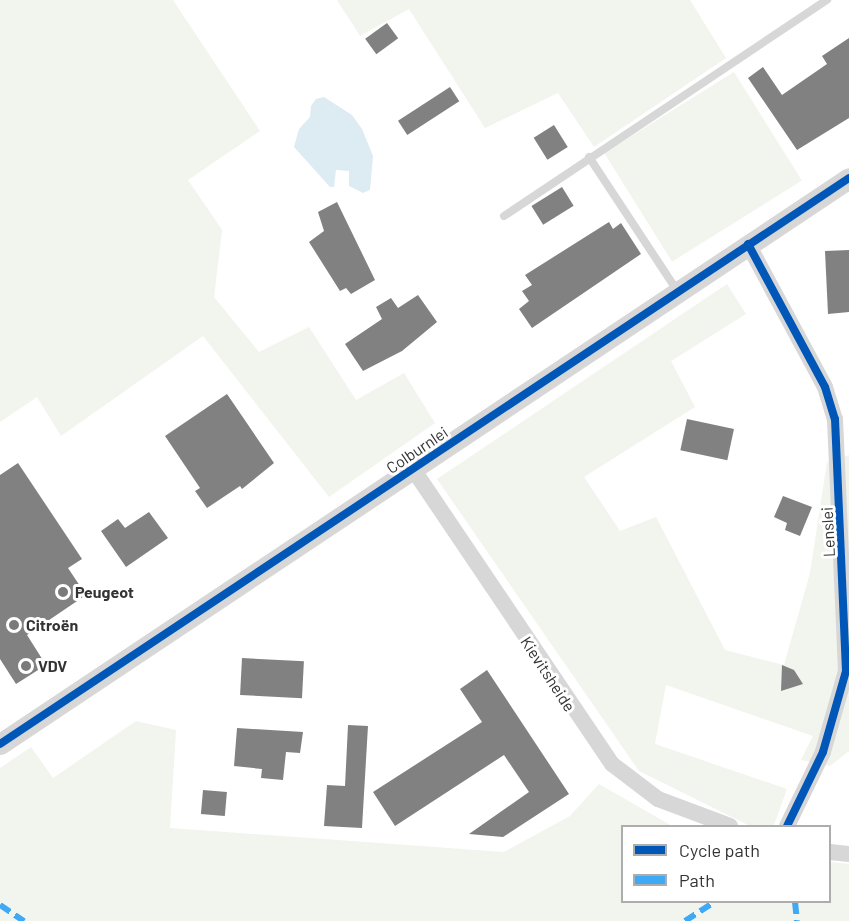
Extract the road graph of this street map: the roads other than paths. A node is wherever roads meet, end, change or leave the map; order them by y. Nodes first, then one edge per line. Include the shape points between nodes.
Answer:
1 (827, 0) edge
2 (589, 158) junction
3 (849, 178) edge
4 (504, 216) dead end
5 (748, 244) junction
6 (678, 292) junction
7 (413, 469) junction
8 (0, 744) edge
9 (727, 825) edge
10 (787, 825) edge
11 (831, 852) edge
12 (849, 854) edge

1 - 2 lane
2 - 4 lane
2 - 6 lane
3 - 5 street, Colburnlei
5 - 6 street, Colburnlei
5 - 10 street, Lenslei via 825,387 835,420 846,671 823,752
6 - 7 street, Colburnlei
7 - 8 street, Colburnlei
7 - 9 street, Kievitsheide via 612,764 658,799
11 - 12 street

